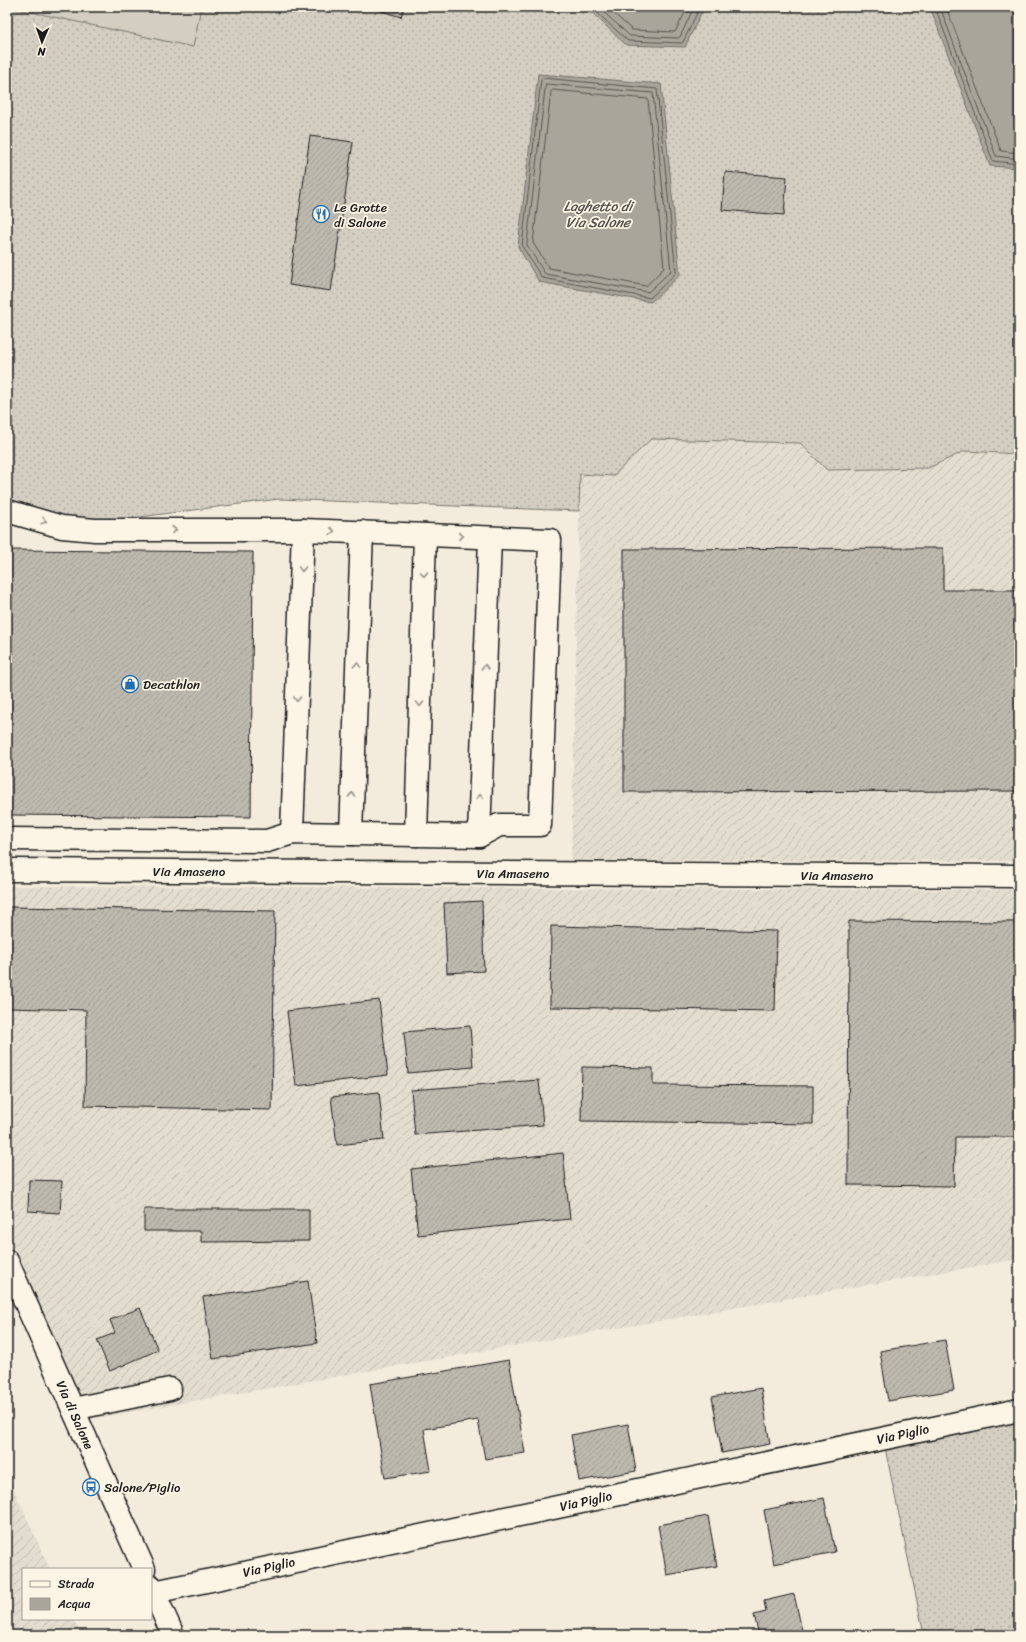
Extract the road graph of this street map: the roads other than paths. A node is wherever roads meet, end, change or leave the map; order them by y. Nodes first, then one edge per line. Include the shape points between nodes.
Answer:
1 (7, 511) edge
2 (303, 530) junction
3 (362, 532) junction
4 (425, 535) junction
5 (490, 538) junction
6 (292, 833) junction
7 (351, 834) junction
8 (416, 835) junction
9 (479, 836) junction
10 (7, 839) edge
11 (7, 870) edge
12 (1019, 876) edge
13 (7, 1261) edge
14 (15, 1293) edge
15 (170, 1389) dead end
16 (73, 1409) junction
17 (1019, 1410) edge
18 (144, 1568) edge
19 (152, 1589) edge
20 (173, 1635) edge

1 -> 2 street via 62,527 95,530
2 -> 3 street
2 -> 6 street
3 - 4 street
7 -> 3 street
4 -> 5 street
4 -> 8 street
9 -> 5 street
5 - 9 street via 550,540 540,825 499,825
6 - 7 street
6 - 10 street via 267,841
7 - 8 street
8 - 9 street
11 - 12 street, Via Amaseno
13 - 14 street, Via di Salone
14 - 16 street, Via di Salone
15 - 16 street
16 - 18 street, Via di Salone
17 - 19 street, Via Piglio
19 - 20 street

